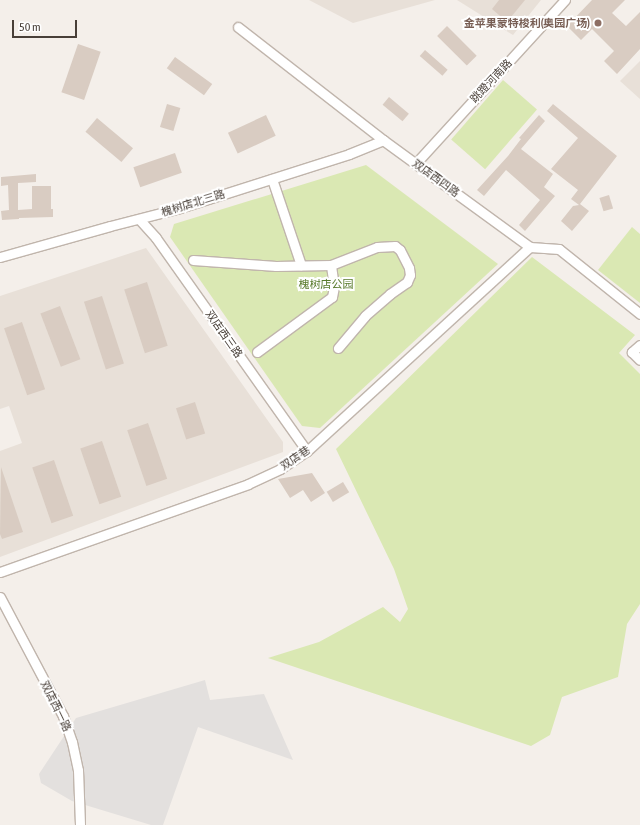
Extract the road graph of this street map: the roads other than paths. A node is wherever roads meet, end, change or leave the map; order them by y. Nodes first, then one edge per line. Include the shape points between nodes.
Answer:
1 (565, 0) edge
2 (238, 27) dead end
3 (383, 140) junction
4 (416, 163) junction
5 (272, 179) junction
6 (139, 219) junction
7 (530, 247) junction
8 (0, 257) edge
9 (193, 260) dead end
10 (301, 265) junction
11 (331, 265) junction
12 (640, 314) edge
13 (640, 345) edge
14 (338, 348) dead end
15 (257, 352) dead end
16 (640, 360) edge
17 (307, 451) junction
18 (0, 572) edge
19 (0, 596) edge
20 (80, 825) edge

1 - 4 street, 跳蹬河南路
2 - 3 street, 双店西四路
3 - 4 street, 双店西四路
3 - 5 street, 槐树店北三路
4 - 7 street, 双店西四路
5 - 6 street, 槐树店北三路
5 - 10 street
6 - 8 street, 槐树店北三路
6 - 17 street, 双店西三路 via 156,238
7 - 12 street via 559,249
7 - 17 street, 双店巷
9 - 10 street
10 - 11 street
11 - 14 street via 377,247 395,246 400,250 410,276 403,286 365,316
11 - 15 street via 334,287 332,297
13 - 16 street via 632,352
17 - 18 street, 双店巷 via 280,469 248,484
19 - 20 street, 双店西一路 via 62,716 72,742 78,770

